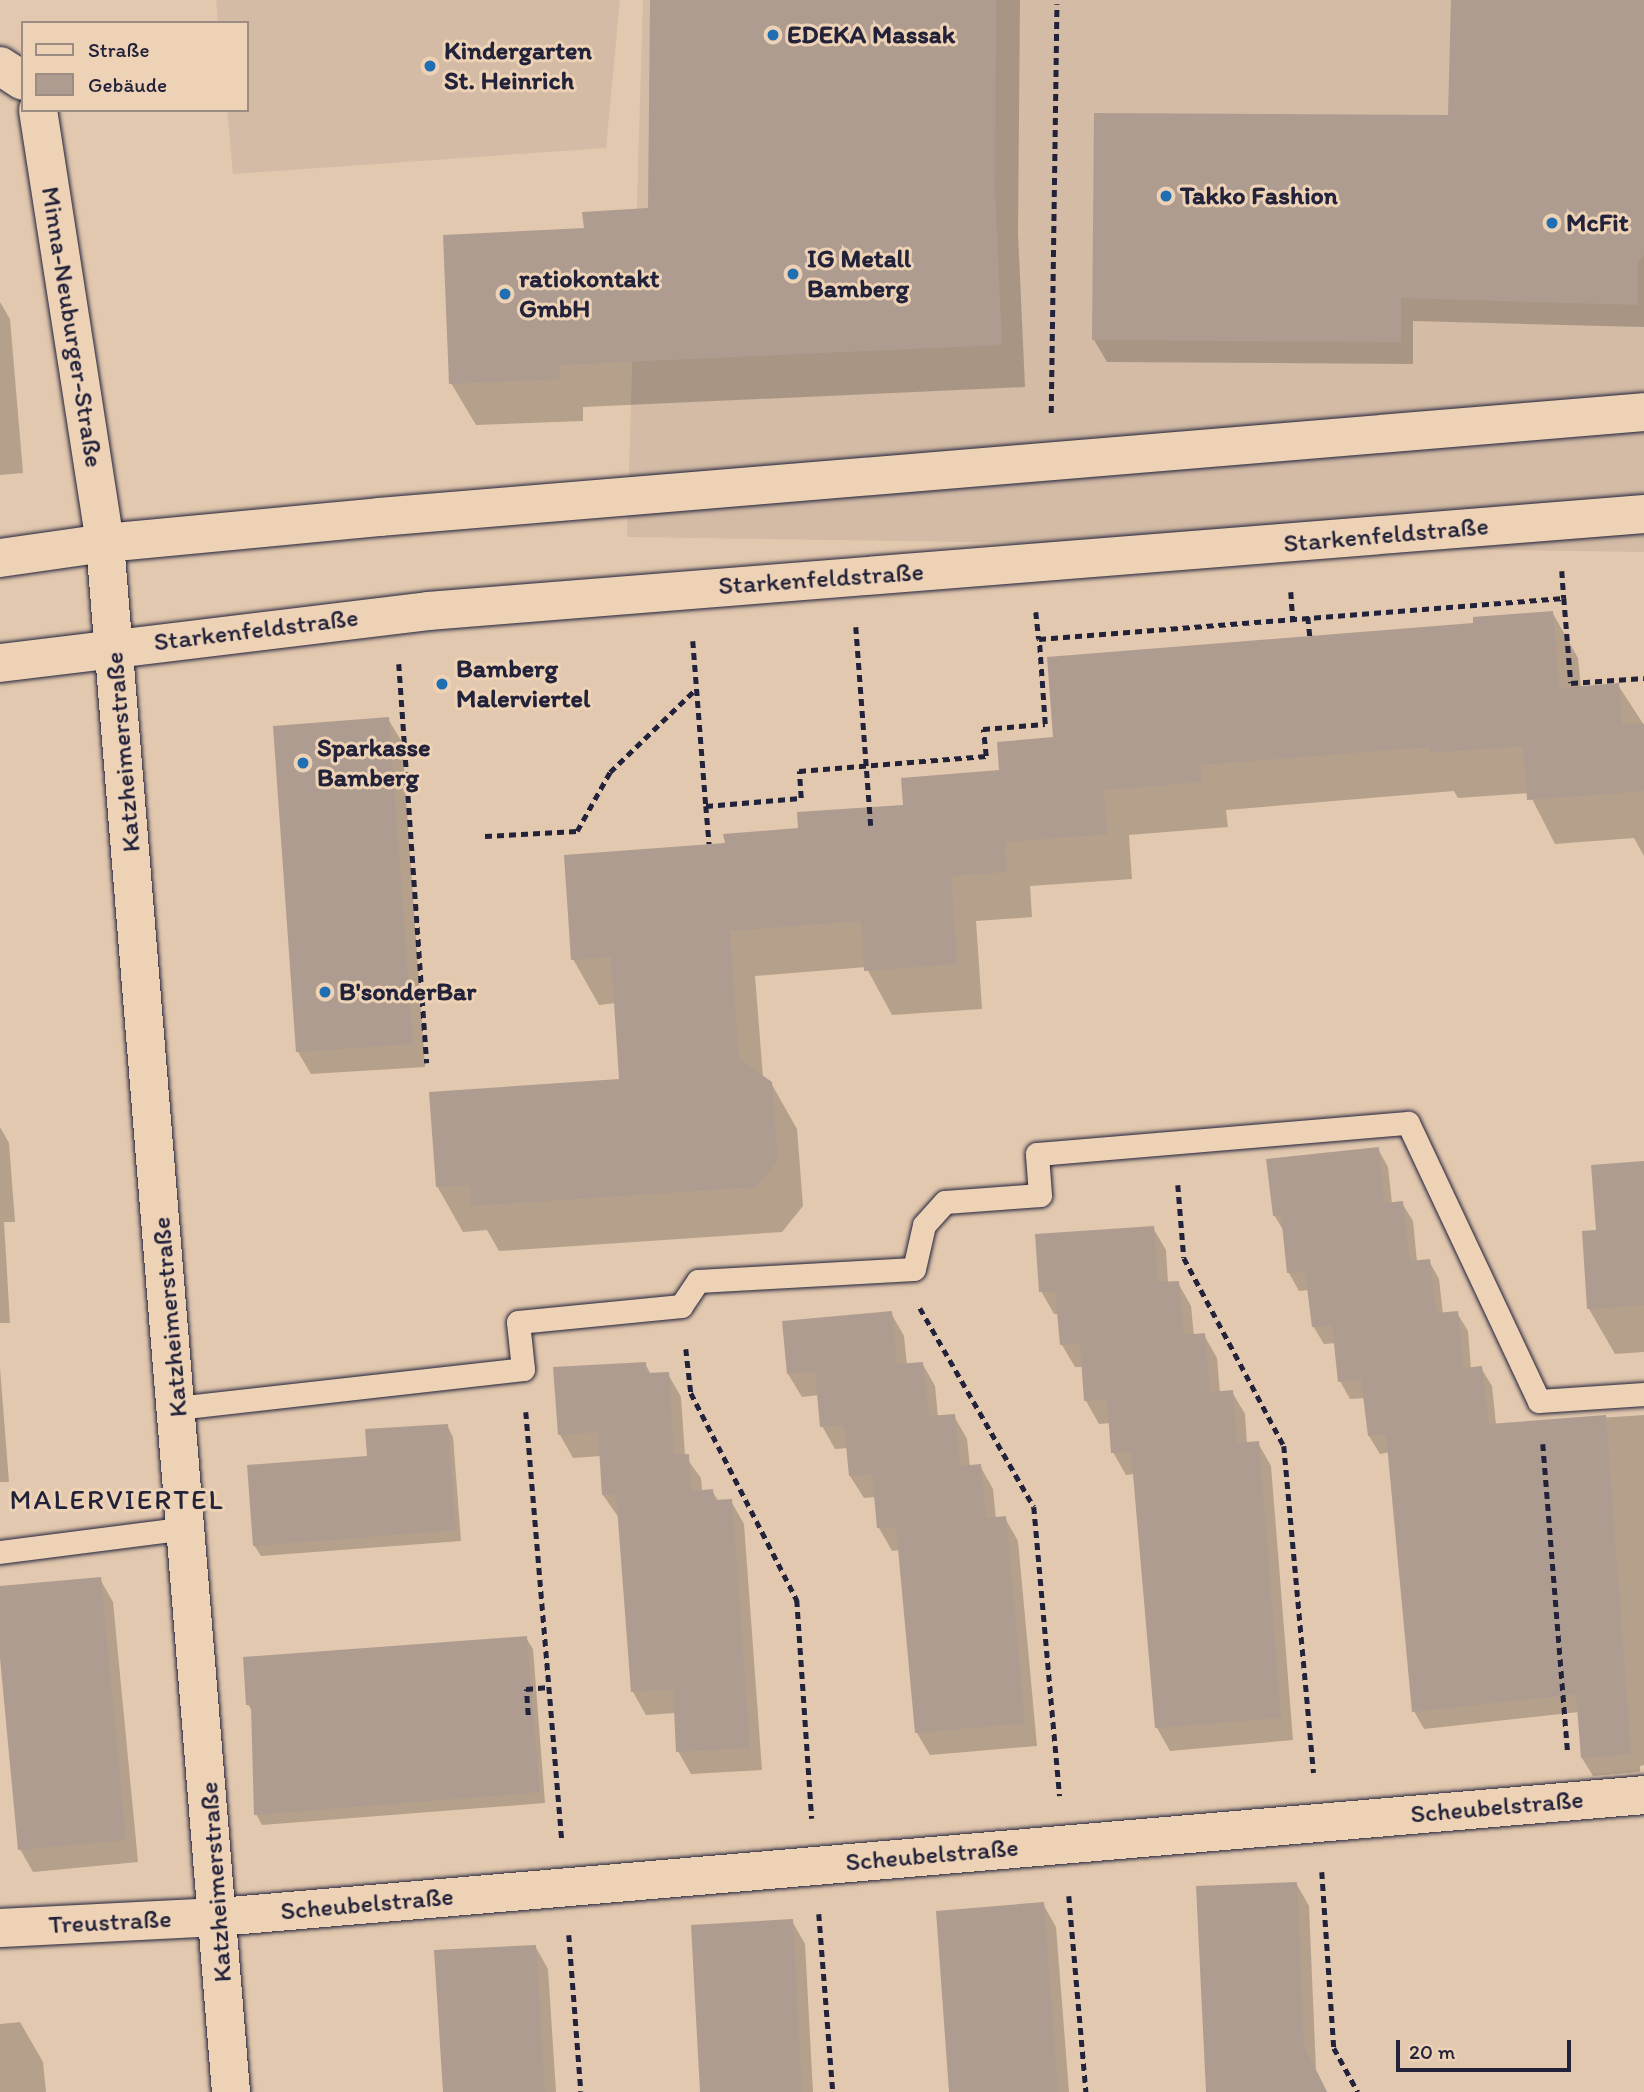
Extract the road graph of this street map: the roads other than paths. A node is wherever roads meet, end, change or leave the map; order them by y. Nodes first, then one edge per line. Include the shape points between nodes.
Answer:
1 (0, 65) edge
2 (21, 80) edge
3 (38, 112) edge
4 (1644, 412) edge
5 (1644, 514) edge
6 (105, 543) junction
7 (0, 558) edge
8 (114, 647) junction
9 (0, 663) edge
10 (1644, 1394) edge
11 (177, 1408) junction
12 (188, 1528) junction
13 (0, 1552) edge
14 (1644, 1795) edge
15 (219, 1916) junction
16 (0, 1928) edge
17 (231, 2092) edge

1 - 2 street
3 - 6 street, Minna-Neuburger-Straße
4 - 6 street via 1050,459
5 - 8 street, Starkenfeldstraße via 428,611
6 - 7 street
6 - 8 street, Katzheimerstraße
8 - 9 street, Starkenfeldstraße
8 - 11 street, Katzheimerstraße
10 - 11 lane via 1539,1401 1408,1123 1037,1154 1040,1195 945,1202 924,1225 914,1269 698,1281 681,1306 518,1322 523,1369
11 - 12 street, Katzheimerstraße
12 - 13 lane
12 - 15 street, Katzheimerstraße
14 - 15 street, Scheubelstraße
15 - 16 street, Treustraße
15 - 17 street, Katzheimerstraße

